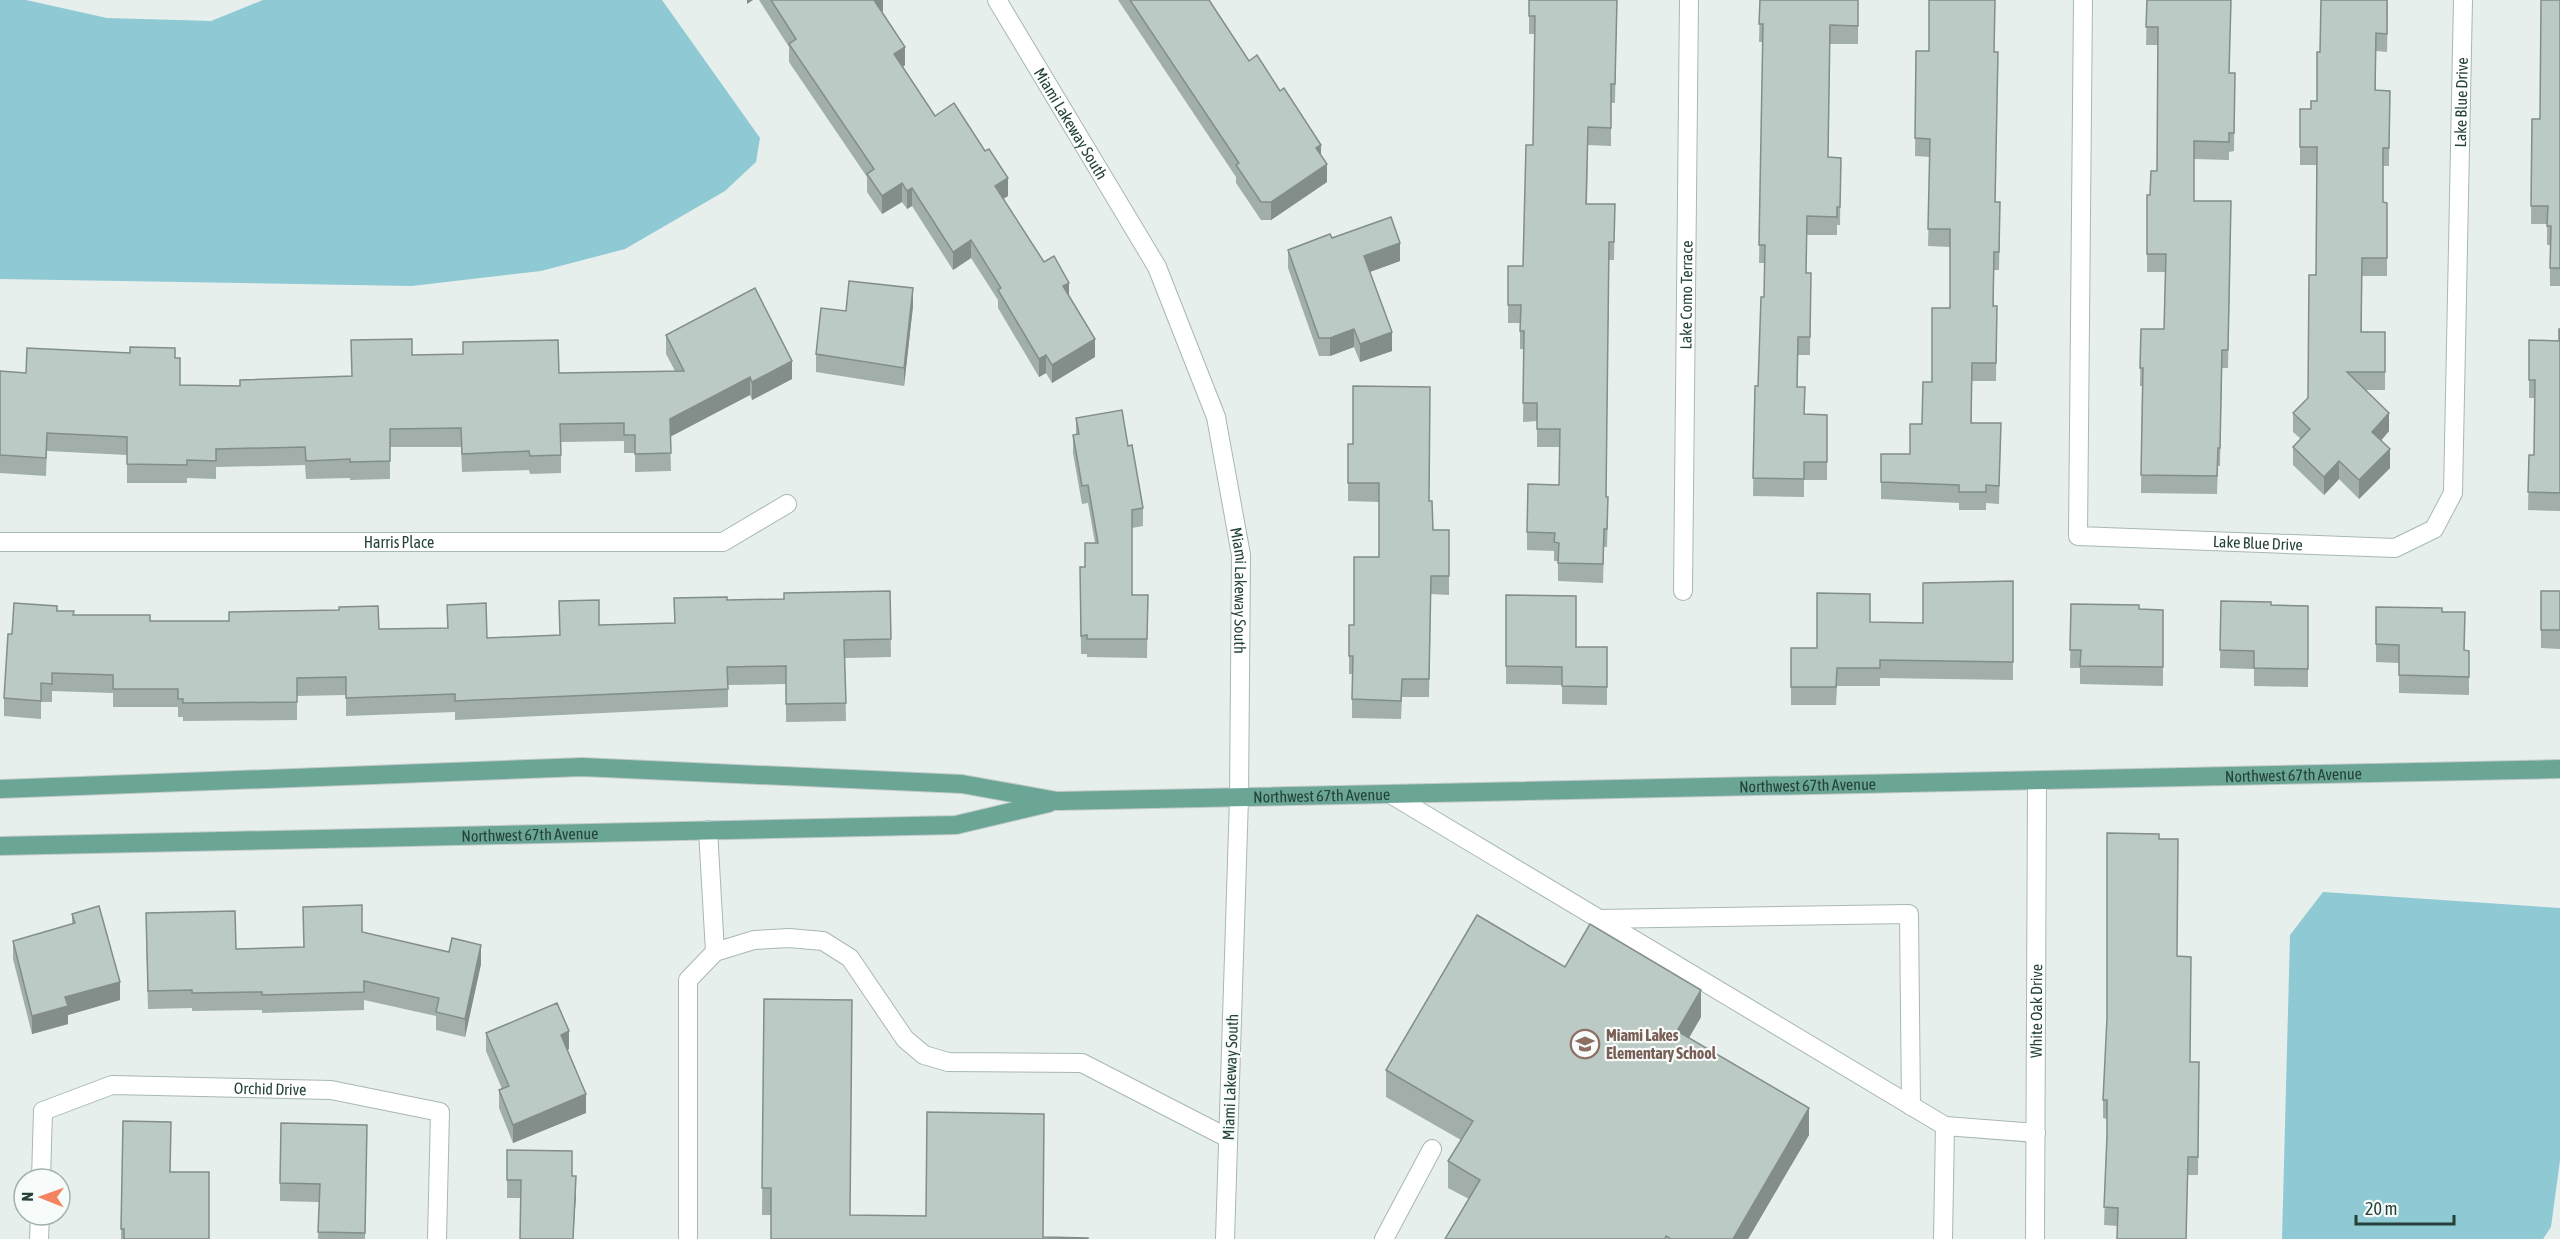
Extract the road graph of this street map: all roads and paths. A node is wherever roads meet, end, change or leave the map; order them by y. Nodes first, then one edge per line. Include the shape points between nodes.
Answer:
1 (997, 0) edge
2 (1689, 0) edge
3 (2083, 0) edge
4 (2463, 0) edge
5 (787, 504) dead end
6 (0, 542) edge
7 (1683, 591) dead end
8 (2560, 769) edge
9 (2037, 782) junction
10 (0, 789) edge
11 (1392, 795) junction
12 (1239, 798) junction
13 (1057, 801) junction
14 (708, 830) junction
15 (0, 846) edge
16 (1597, 919) junction
17 (716, 952) junction
18 (1911, 1106) junction
19 (1945, 1126) junction
20 (2036, 1132) junction
21 (1228, 1138) junction
22 (1432, 1149) dead end
23 (41, 1167) edge
24 (437, 1239) edge
25 (688, 1239) edge
26 (1225, 1239) edge
27 (1384, 1239) edge
28 (1943, 1239) edge
29 (2035, 1239) edge

1 - 12 street, Miami Lakeway South via 1157,267 1216,417 1241,555
2 - 7 street, Lake Como Terrace
3 - 4 street, Lake Blue Drive via 2078,536 2395,548 2434,529 2453,493
5 - 6 street, Harris Place via 723,542
8 - 9 main road, Northwest 67th Avenue
9 - 11 main road, Northwest 67th Avenue
9 - 20 street, White Oak Drive
10 - 13 main road, Northwest 67th Avenue via 582,767 962,784
11 - 12 main road, Northwest 67th Avenue
11 - 16 street
12 - 13 main road, Northwest 67th Avenue
12 - 21 street, Miami Lakeway South
13 - 14 main road, Northwest 67th Avenue via 956,825
14 - 15 main road, Northwest 67th Avenue
14 - 17 street
16 - 18 street
16 - 18 street via 1909,914
17 - 21 street via 754,940 789,938 823,942 850,958 905,1039 924,1055 948,1062 1082,1063
17 - 25 street via 688,980
18 - 19 street
19 - 20 street
19 - 28 street
20 - 29 street, White Oak Drive
21 - 26 street, Miami Lakeway South
22 - 27 street
23 - 24 street, Orchid Drive via 43,1110 112,1085 331,1090 440,1112

